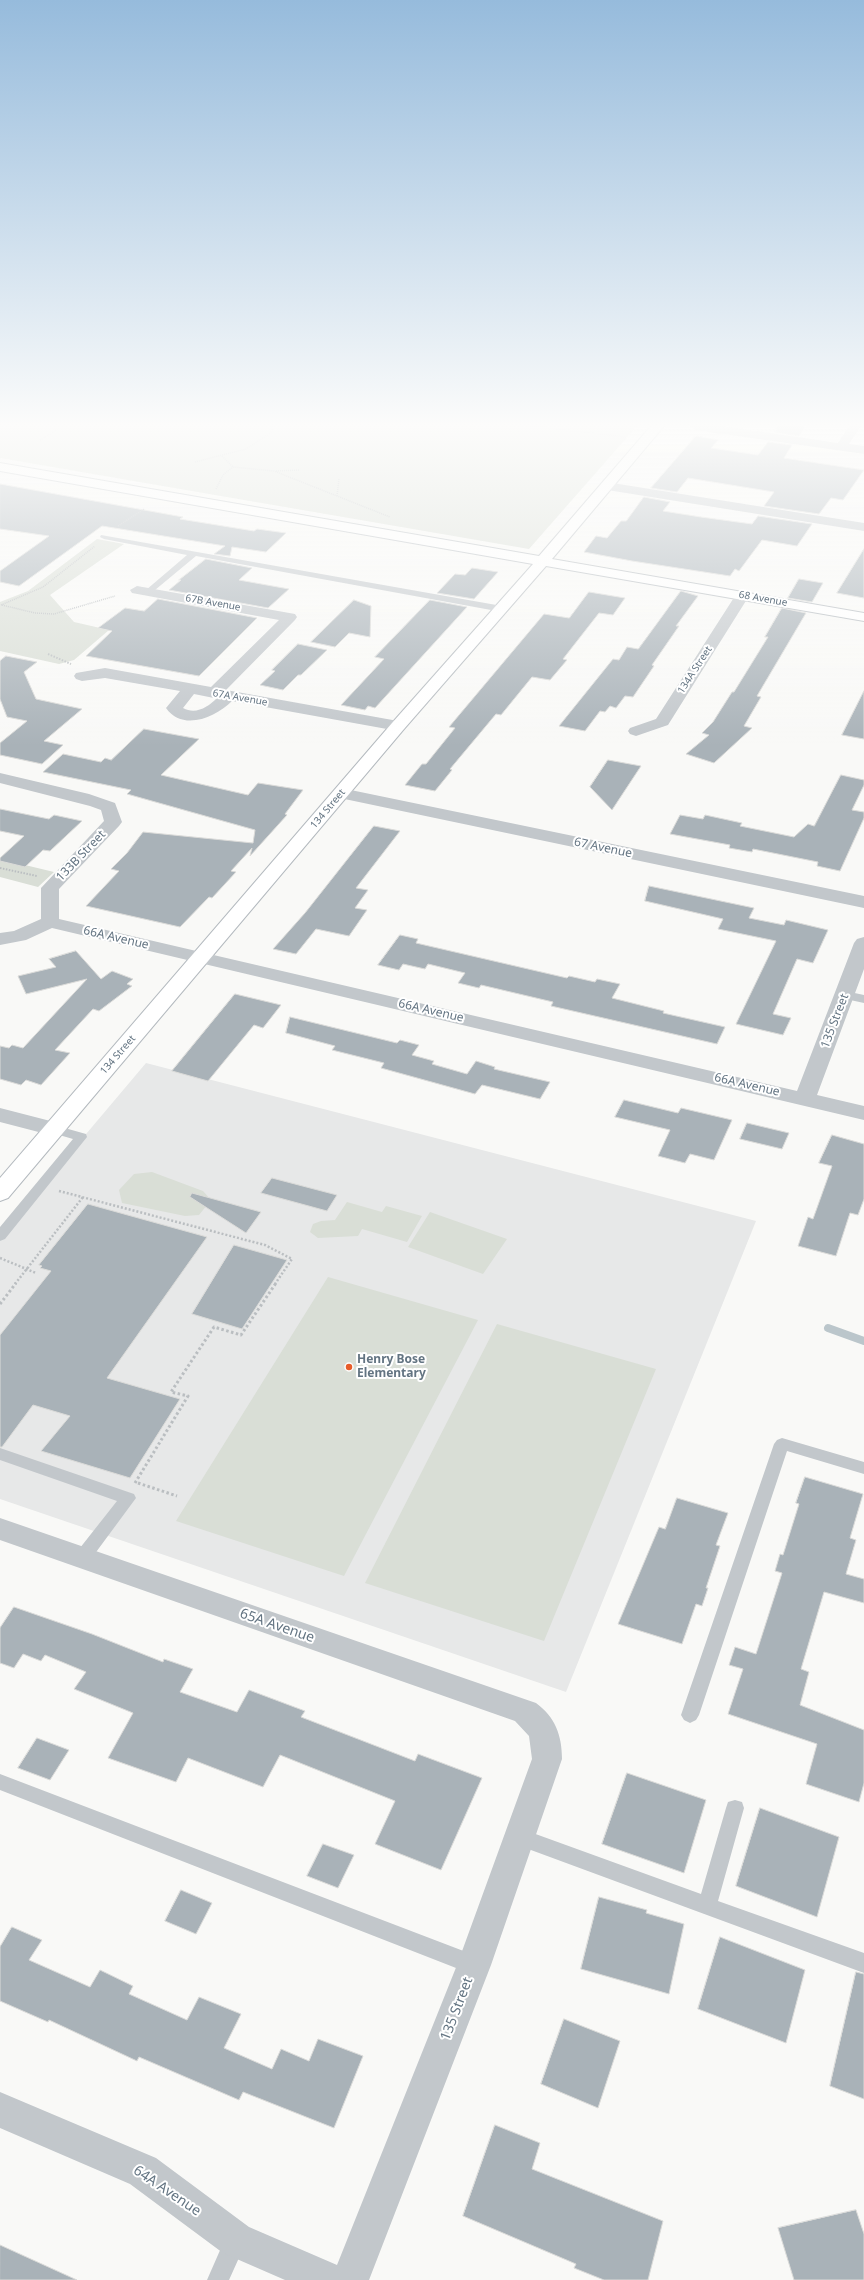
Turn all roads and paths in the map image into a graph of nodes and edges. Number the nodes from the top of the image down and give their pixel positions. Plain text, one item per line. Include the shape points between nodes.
1 (377, 532) edge
2 (566, 532) edge
3 (104, 537) dead end
4 (96, 545) dead end
5 (193, 554) junction
6 (542, 561) junction
7 (143, 591) joint
8 (116, 596) dead end
9 (742, 596) junction
10 (1, 605) edge
11 (502, 609) junction
12 (864, 617) edge
13 (48, 654) dead end
14 (76, 671) joint
15 (190, 689) junction
16 (221, 694) junction
17 (398, 726) junction
18 (636, 731) dead end
19 (0, 778) edge
20 (342, 793) junction
21 (0, 868) edge
22 (41, 877) dead end
23 (864, 902) edge
24 (50, 922) junction
25 (0, 939) edge
26 (864, 943) edge
27 (202, 958) junction
28 (854, 997) edge
29 (805, 1098) junction
30 (864, 1113) edge
31 (0, 1115) edge
32 (54, 1129) junction
33 (52, 1190) dead end
34 (0, 1193) edge
35 (83, 1197) junction
36 (0, 1236) edge
37 (0, 1258) edge
38 (28, 1268) junction
39 (36, 1273) dead end
40 (0, 1304) edge
41 (0, 1454) edge
42 (864, 1468) edge
43 (136, 1482) junction
44 (134, 1486) dead end
45 (177, 1496) dead end
46 (0, 1529) edge
47 (82, 1558) junction
48 (690, 1715) dead end
49 (545, 1734) joint
50 (0, 1782) edge
51 (736, 1808) dead end
52 (519, 1837) junction
53 (707, 1906) junction
54 (864, 1963) edge
55 (474, 1965) junction
56 (0, 2110) edge
57 (236, 2240) junction
58 (218, 2280) edge
59 (328, 2280) edge
60 (350, 2280) edge

1 - 6 street, 68 Avenue
2 - 6 street, 134 Street
3 - 5 lane
4 - 10 path via 43,587
5 - 7 lane
5 - 11 lane
6 - 9 street, 68 Avenue
6 - 11 street, 134 Street
7 - 16 street, 67B Avenue via 290,617
8 - 10 path via 54,614 35,613
9 - 12 street, 68 Avenue
9 - 18 street, 134A Street via 662,722
11 - 17 street, 134 Street
13 - 14 path
14 - 15 street, 67A Avenue via 105,673
15 - 16 street, 67A Avenue
15 - 16 street via 174,708 185,715 208,713
16 - 17 street, 67A Avenue
17 - 20 street, 134 Street
19 - 24 street, 133B Street via 28,787 93,800 109,807 113,822 50,888
20 - 23 street, 67 Avenue
20 - 27 street, 134 Street
21 - 22 path
24 - 25 street via 19,936
24 - 27 street, 66A Avenue
26 - 28 street, 135 Street
27 - 29 street, 66A Avenue
27 - 32 street, 134 Street
28 - 29 street, 135 Street
29 - 30 street, 66A Avenue
31 - 32 street
32 - 34 street, 134 Street
32 - 36 lane via 81,1137
33 - 35 path
35 - 38 path
35 - 43 path via 265,1245 292,1258 241,1335 214,1327 172,1392 188,1396
37 - 38 path
38 - 39 path
38 - 40 path
41 - 47 lane via 128,1498
42 - 48 lane via 782,1444
43 - 44 path
43 - 45 path
46 - 47 street, 65A Avenue
47 - 49 street, 65A Avenue via 525,1712 538,1721
49 - 52 street, 135 Street via 547,1760
50 - 55 lane
51 - 53 lane
52 - 53 lane
52 - 55 street, 135 Street
53 - 54 lane
55 - 60 street, 135 Street
56 - 57 street, 64A Avenue via 143,2171
57 - 58 lane
57 - 59 street, 64A Avenue

